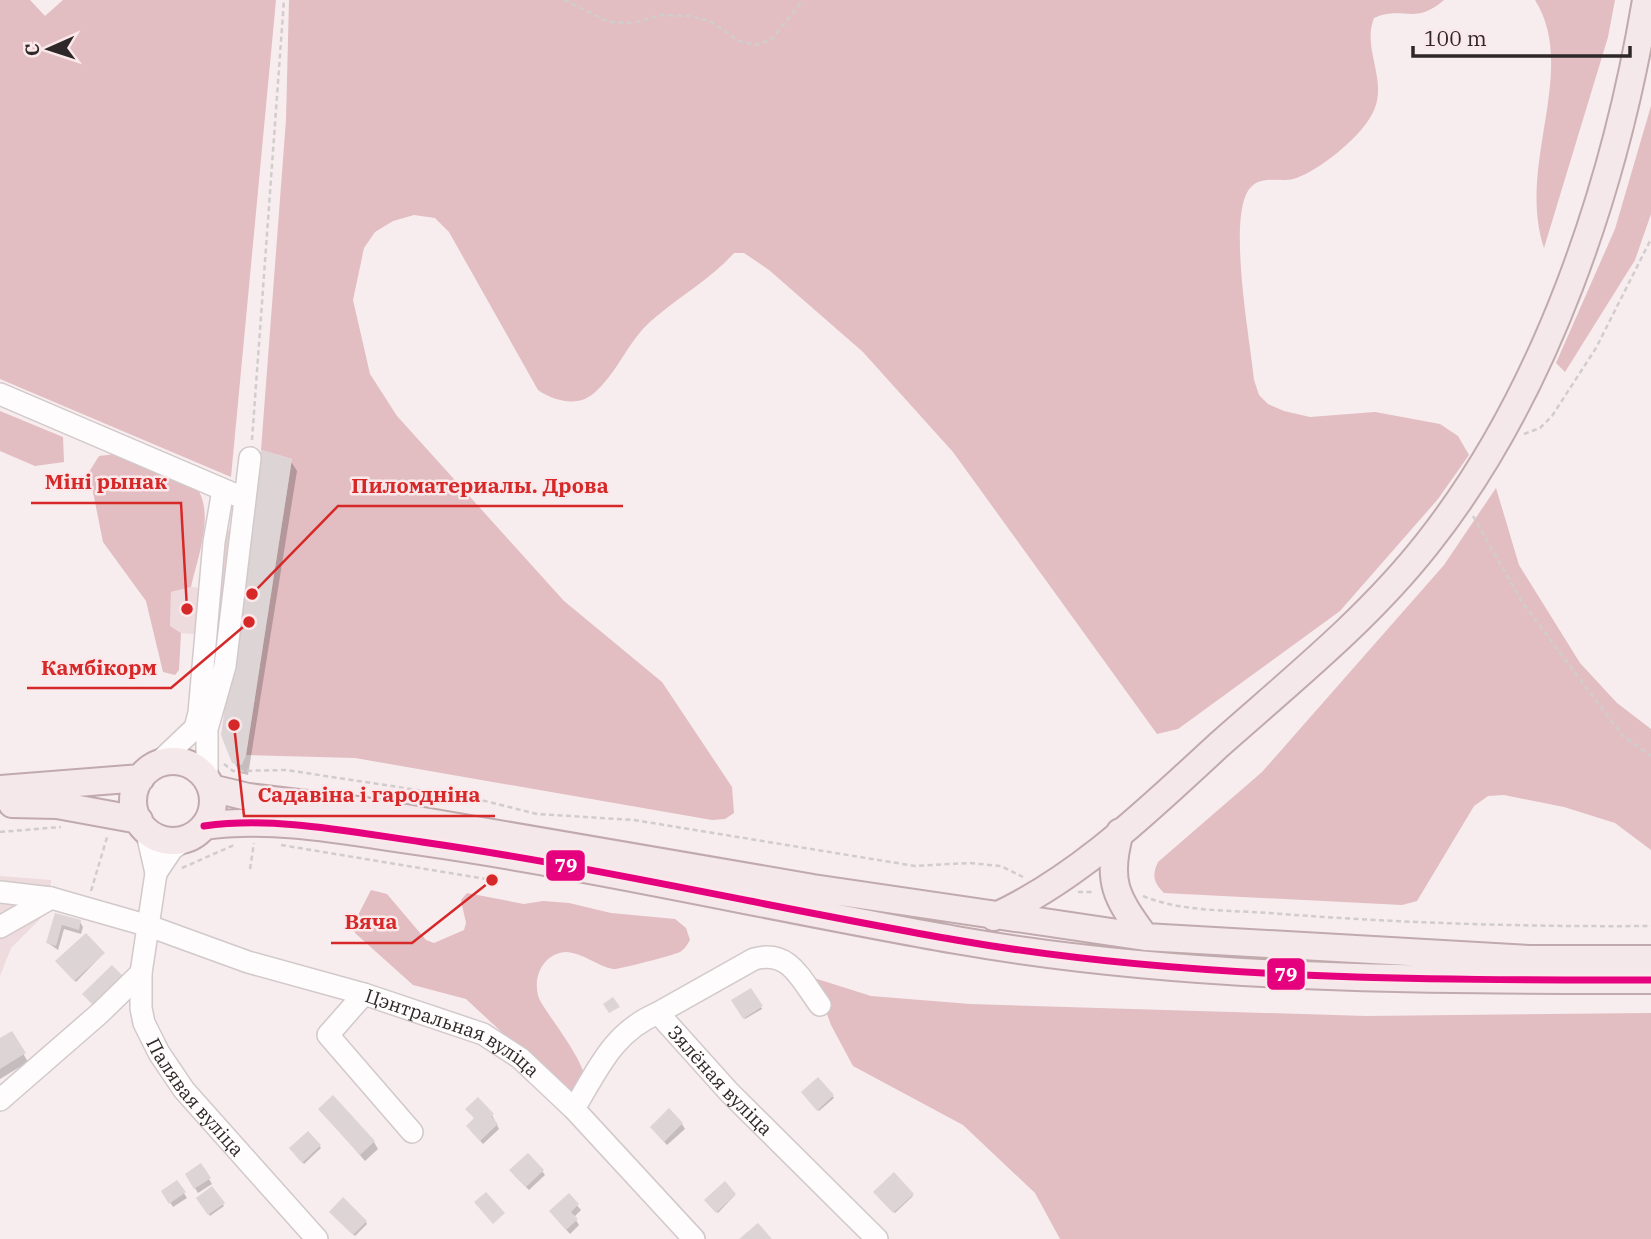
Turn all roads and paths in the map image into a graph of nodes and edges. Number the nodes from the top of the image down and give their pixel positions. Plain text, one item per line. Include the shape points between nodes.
1 (284, 0) edge
2 (564, 0) edge
3 (803, 0) edge
4 (1646, 0) edge
5 (1651, 239) edge
6 (0, 394) edge
7 (1496, 440) junction
8 (250, 458) joint
9 (223, 490) junction
10 (1462, 497) junction
11 (244, 499) junction
12 (221, 754) dead end
13 (1651, 756) edge
14 (149, 771) junction
15 (209, 784) junction
16 (0, 789) edge
17 (0, 804) edge
18 (142, 825) junction
19 (72, 826) dead end
20 (199, 830) junction
21 (109, 831) dead end
22 (0, 832) edge
23 (1120, 832) junction
24 (266, 842) dead end
25 (277, 845) dead end
26 (250, 869) dead end
27 (156, 873) junction
28 (492, 880) dead end
29 (1044, 891) junction
30 (0, 892) edge
31 (1115, 892) junction
32 (51, 898) junction
33 (86, 908) junction
34 (994, 917) junction
35 (149, 926) junction
36 (1651, 926) edge
37 (0, 927) edge
38 (1146, 937) junction
39 (1651, 959) edge
40 (141, 973) junction
41 (1651, 980) edge
42 (364, 994) junction
43 (820, 1005) dead end
44 (658, 1013) junction
45 (0, 1100) edge
46 (574, 1109) junction
47 (412, 1132) dead end
48 (317, 1239) edge
49 (694, 1239) edge
50 (877, 1239) edge

1 - 8 path
2 - 3 path via 609,22 689,16 710,21 739,41 756,45 772,39
4 - 7 main road via 1622,123 1602,193 1558,312
5 - 7 path via 1596,348 1552,416 1540,428
6 - 9 street
7 - 10 main road
8 - 11 street
9 - 11 street
9 - 14 street via 199,713 195,728
10 - 13 path via 1522,602 1622,735
10 - 23 main road via 1426,545 1363,614
11 - 15 street via 225,666 207,730
12 - 29 path via 233,771 286,770 477,799 537,814 646,822 915,866 1000,866
14 - 15 main road via 168,761 190,765
14 - 16 main road
14 - 18 main road via 134,799
15 - 20 main road via 212,808
15 - 34 main road via 248,797 365,811
17 - 18 main road via 57,804
18 - 20 main road via 169,840
18 - 27 street
19 - 22 path
20 - 27 street via 172,849
20 - 41 main road via 257,822 464,848 960,941 1084,957 1269,972
21 - 33 path
23 - 29 main road
23 - 31 main road via 1113,857
24 - 26 path via 254,840
25 - 28 path
27 - 35 street, Палявая вуліца
29 - 31 path
29 - 34 main road
30 - 32 street, Цэнтральная вуліца
31 - 36 path via 1130,892 1169,905 1293,915
31 - 38 main road
32 - 33 street, Цэнтральная вуліца
32 - 37 street
33 - 35 street, Цэнтральная вуліца
34 - 38 main road
35 - 40 street, Палявая вуліца
35 - 42 street, Цэнтральная вуліца via 248,962
38 - 39 main road via 1530,959
40 - 45 street
40 - 48 street, Палявая вуліца via 144,1023 171,1072
42 - 46 street, Цэнтральная вуліца via 483,1034 520,1058
42 - 47 street via 328,1035
43 - 44 street via 791,966 768,955
44 - 46 street, Зялёная вуліца via 635,1022 611,1048
44 - 50 street, Зялёная вуліца via 729,1092
46 - 49 street, Цэнтральная вуліца

